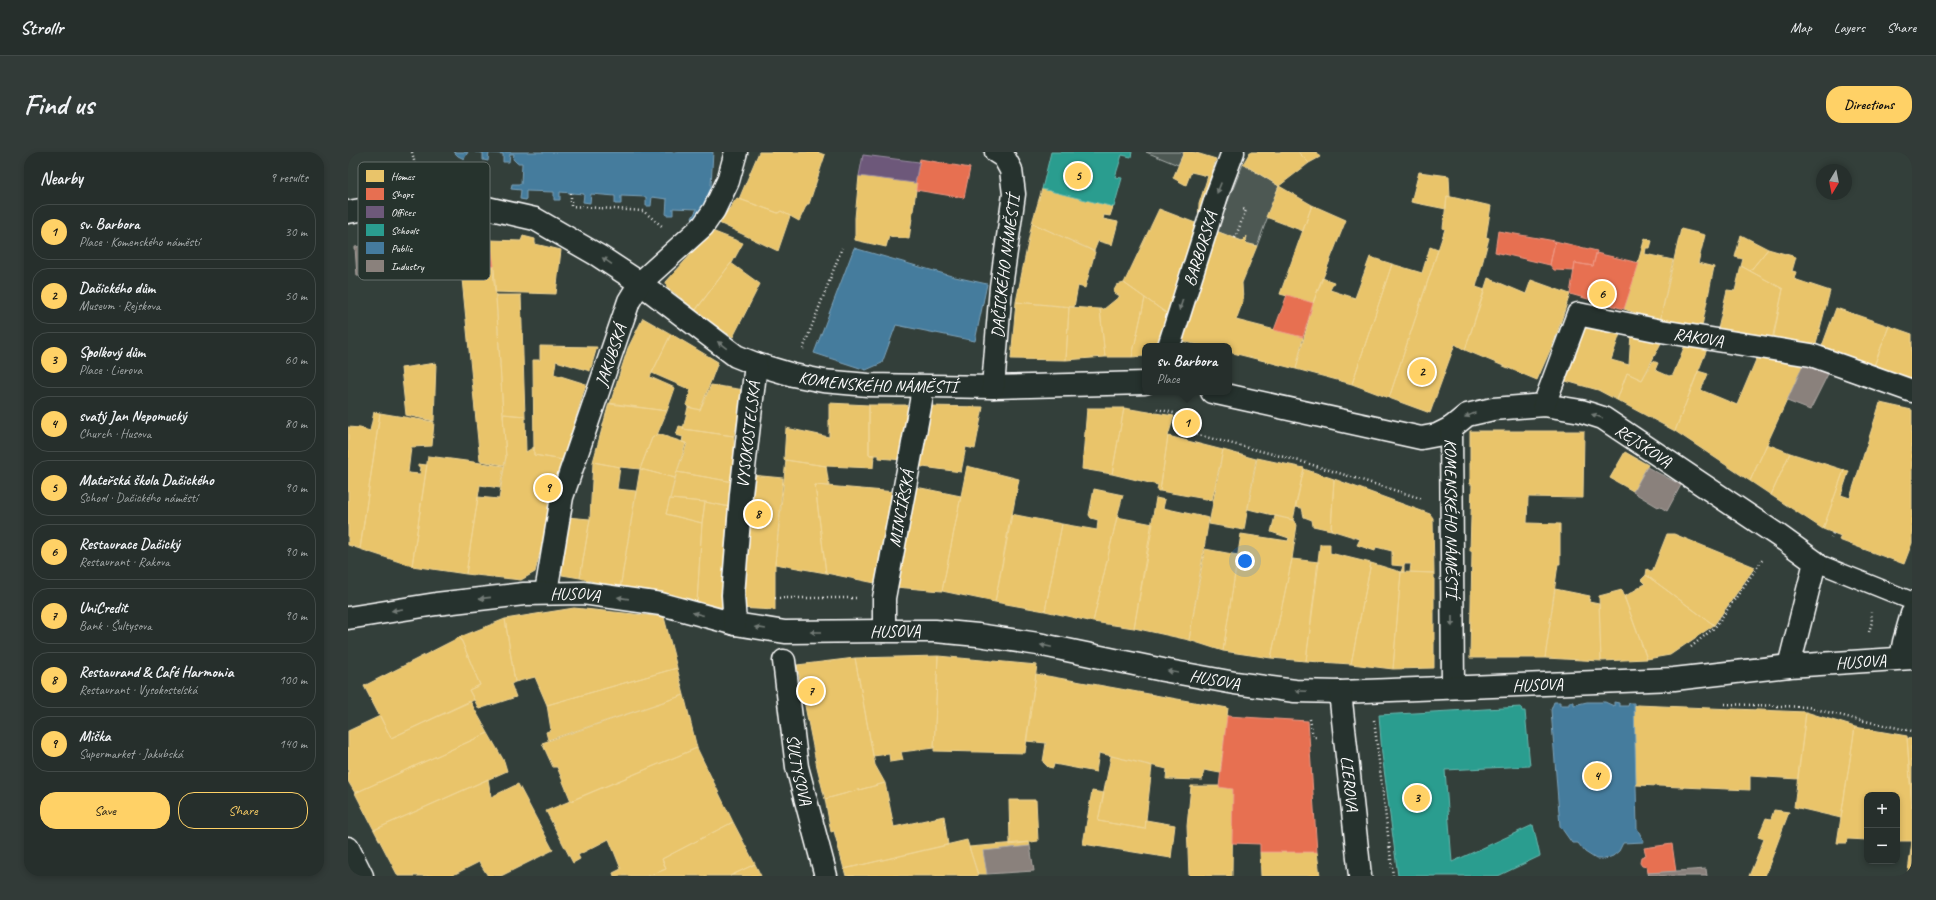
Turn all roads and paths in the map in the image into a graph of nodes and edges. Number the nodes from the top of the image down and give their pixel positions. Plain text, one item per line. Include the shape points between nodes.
1 (412, 152) edge
2 (736, 152) edge
3 (996, 152) edge
4 (1233, 152) edge
5 (414, 162) edge
6 (571, 193) dead end
7 (490, 209) edge
8 (358, 210) edge
9 (348, 212) edge
10 (683, 244) junction
11 (842, 248) dead end
12 (640, 283) junction
13 (1171, 343) edge
14 (756, 364) junction
15 (793, 375) junction
16 (1142, 383) edge
17 (922, 387) junction
18 (993, 387) junction
19 (1912, 391) edge
20 (1226, 395) edge
21 (1544, 405) junction
22 (1451, 428) junction
23 (1833, 533) dead end
24 (1780, 536) junction
25 (1831, 539) dead end
26 (1815, 562) junction
27 (546, 592) junction
28 (1912, 601) edge
29 (1869, 608) dead end
30 (1912, 614) edge
31 (348, 618) edge
32 (735, 624) junction
33 (884, 631) junction
34 (1868, 635) dead end
35 (1689, 649) dead end
36 (1907, 658) edge
37 (784, 661) dead end
38 (1789, 666) junction
39 (1453, 687) junction
40 (1340, 692) junction
41 (1721, 704) dead end
42 (1374, 713) dead end
43 (1912, 731) edge
44 (348, 848) edge
45 (362, 876) edge
46 (826, 876) edge
47 (1360, 876) edge
48 (1393, 876) edge

1 - 5 path
2 - 10 street, JAKUBSKÁ via 728,182 714,210 703,226
3 - 18 street, DAČICKÉHO NÁMĚSTÍ via 1004,157 1011,170 1014,194 1001,286
4 -> 13 street, BARBORSKÁ
6 - 10 path via 571,206 643,211
12 -> 7 street, KOMENSKÉHO NÁMĚSTÍ via 535,219
8 -> 9 street, KOMENSKÉHO NÁMĚSTÍ
10 - 12 street, JAKUBSKÁ
11 - 15 path
14 -> 12 street, KOMENSKÉHO NÁMĚSTÍ via 736,356
12 - 27 street, JAKUBSKÁ via 629,301 562,497
14 - 15 street, KOMENSKÉHO NÁMĚSTÍ
14 - 32 street, VYSOKOSTELSKÁ via 741,494 732,608
15 - 17 street, KOMENSKÉHO NÁMĚSTÍ via 868,386
16 - 18 street, KOMENSKÉHO NÁMĚSTÍ
17 - 18 street, KOMENSKÉHO NÁMĚSTÍ
17 - 33 street, MINCÍŘSKÁ via 884,598
19 - 21 street, RAKOVA via 1811,355 1660,331 1578,314
20 - 22 street, KOMENSKÉHO NÁMĚSTÍ via 1420,438 1437,435
21 -> 22 street, REJSKOVA via 1493,409 1467,415
24 -> 21 street, REJSKOVA via 1603,418 1581,411
22 -> 39 street, KOMENSKÉHO NÁMĚSTÍ
23 - 25 path
24 - 26 street, REJSKOVA
24 - 35 path via 1715,627
26 - 28 lane
26 - 38 street
27 -> 31 street, HUSOVA via 436,604
32 -> 27 street, HUSOVA via 661,604 583,593
29 - 34 path via 1872,622
30 - 36 street via 1904,642
33 -> 32 street, HUSOVA via 785,632
40 -> 33 street, HUSOVA via 1235,683 1038,644 978,635 934,631
36 - 38 street, HUSOVA
37 - 46 street, ŠULTYSOVA via 797,767
38 - 39 street, HUSOVA via 1674,679
39 - 40 street, HUSOVA
40 - 47 street, LIEROVA
41 - 43 path via 1808,707
42 - 48 path
44 - 45 street

